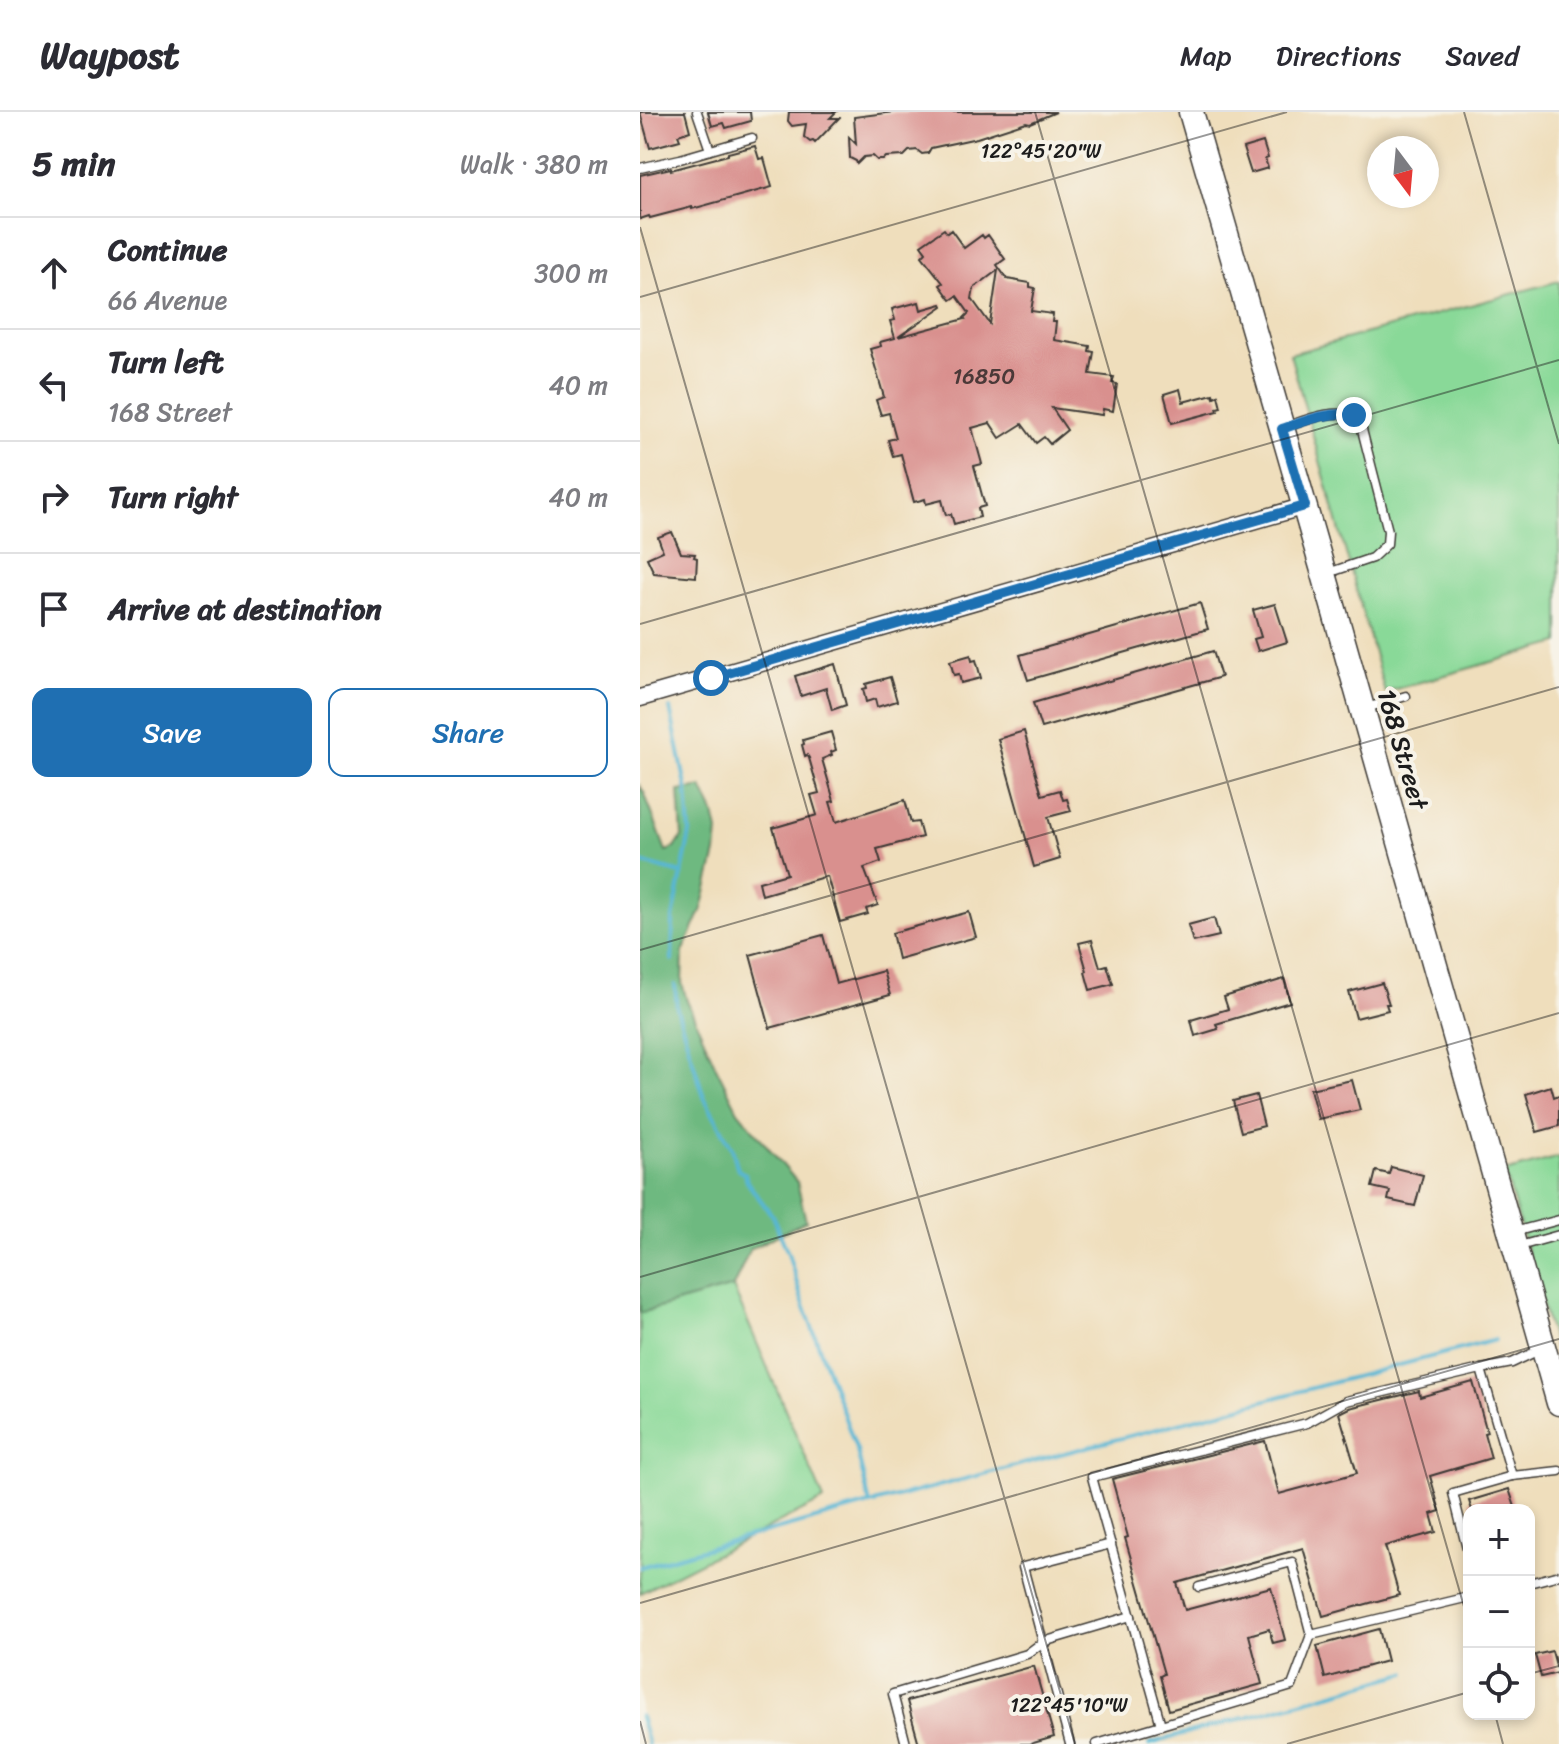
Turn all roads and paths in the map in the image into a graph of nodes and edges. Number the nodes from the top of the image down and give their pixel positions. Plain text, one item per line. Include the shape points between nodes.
1 (697, 112) edge
2 (1191, 112) edge
3 (752, 138) dead end
4 (710, 150) junction
5 (640, 168) edge
6 (1282, 429) junction
7 (1305, 506) junction
8 (1324, 574) junction
9 (1406, 696) dead end
10 (640, 698) edge
11 (1363, 710) junction
12 (1559, 1220) edge
13 (1559, 1235) edge
14 (1513, 1240) junction
15 (1544, 1348) junction
16 (1481, 1369) junction
17 (1559, 1403) edge
18 (1559, 1471) edge
19 (1512, 1476) junction
20 (1463, 1533) edge
21 (1111, 1544) junction
22 (1559, 1575) edge
23 (1535, 1581) edge
24 (1199, 1587) dead end
25 (1463, 1598) edge
26 (1131, 1616) junction
27 (1311, 1635) junction
28 (1043, 1642) junction
29 (1161, 1725) junction
30 (906, 1744) edge
31 (1070, 1744) edge
32 (1097, 1744) edge

1 - 4 lane
2 - 6 main road, 168 Street
3 - 4 lane
4 - 5 lane
6 - 7 main road, 168 Street
6 - 8 lane via 1340,413 1359,418 1386,518 1387,544 1372,558
7 - 8 main road, 168 Street
7 - 10 street
8 - 11 main road, 168 Street
9 - 11 lane
11 - 14 main road, 168 Street
12 - 14 lane
13 - 14 lane
14 - 15 main road, 168 Street
15 - 16 lane via 1512,1363
15 - 17 main road, 168 Street
16 - 19 lane
16 - 21 lane via 1346,1401 1307,1423 1092,1477
18 - 19 lane
19 - 20 lane via 1453,1493
21 - 26 lane
21 - 28 lane via 1023,1567
22 - 23 lane
24 - 27 lane via 1292,1562
25 - 27 lane
26 - 28 lane
26 - 29 lane
27 - 29 lane via 1292,1686
28 - 30 lane via 1027,1654 893,1694
28 - 31 lane
29 - 32 lane

